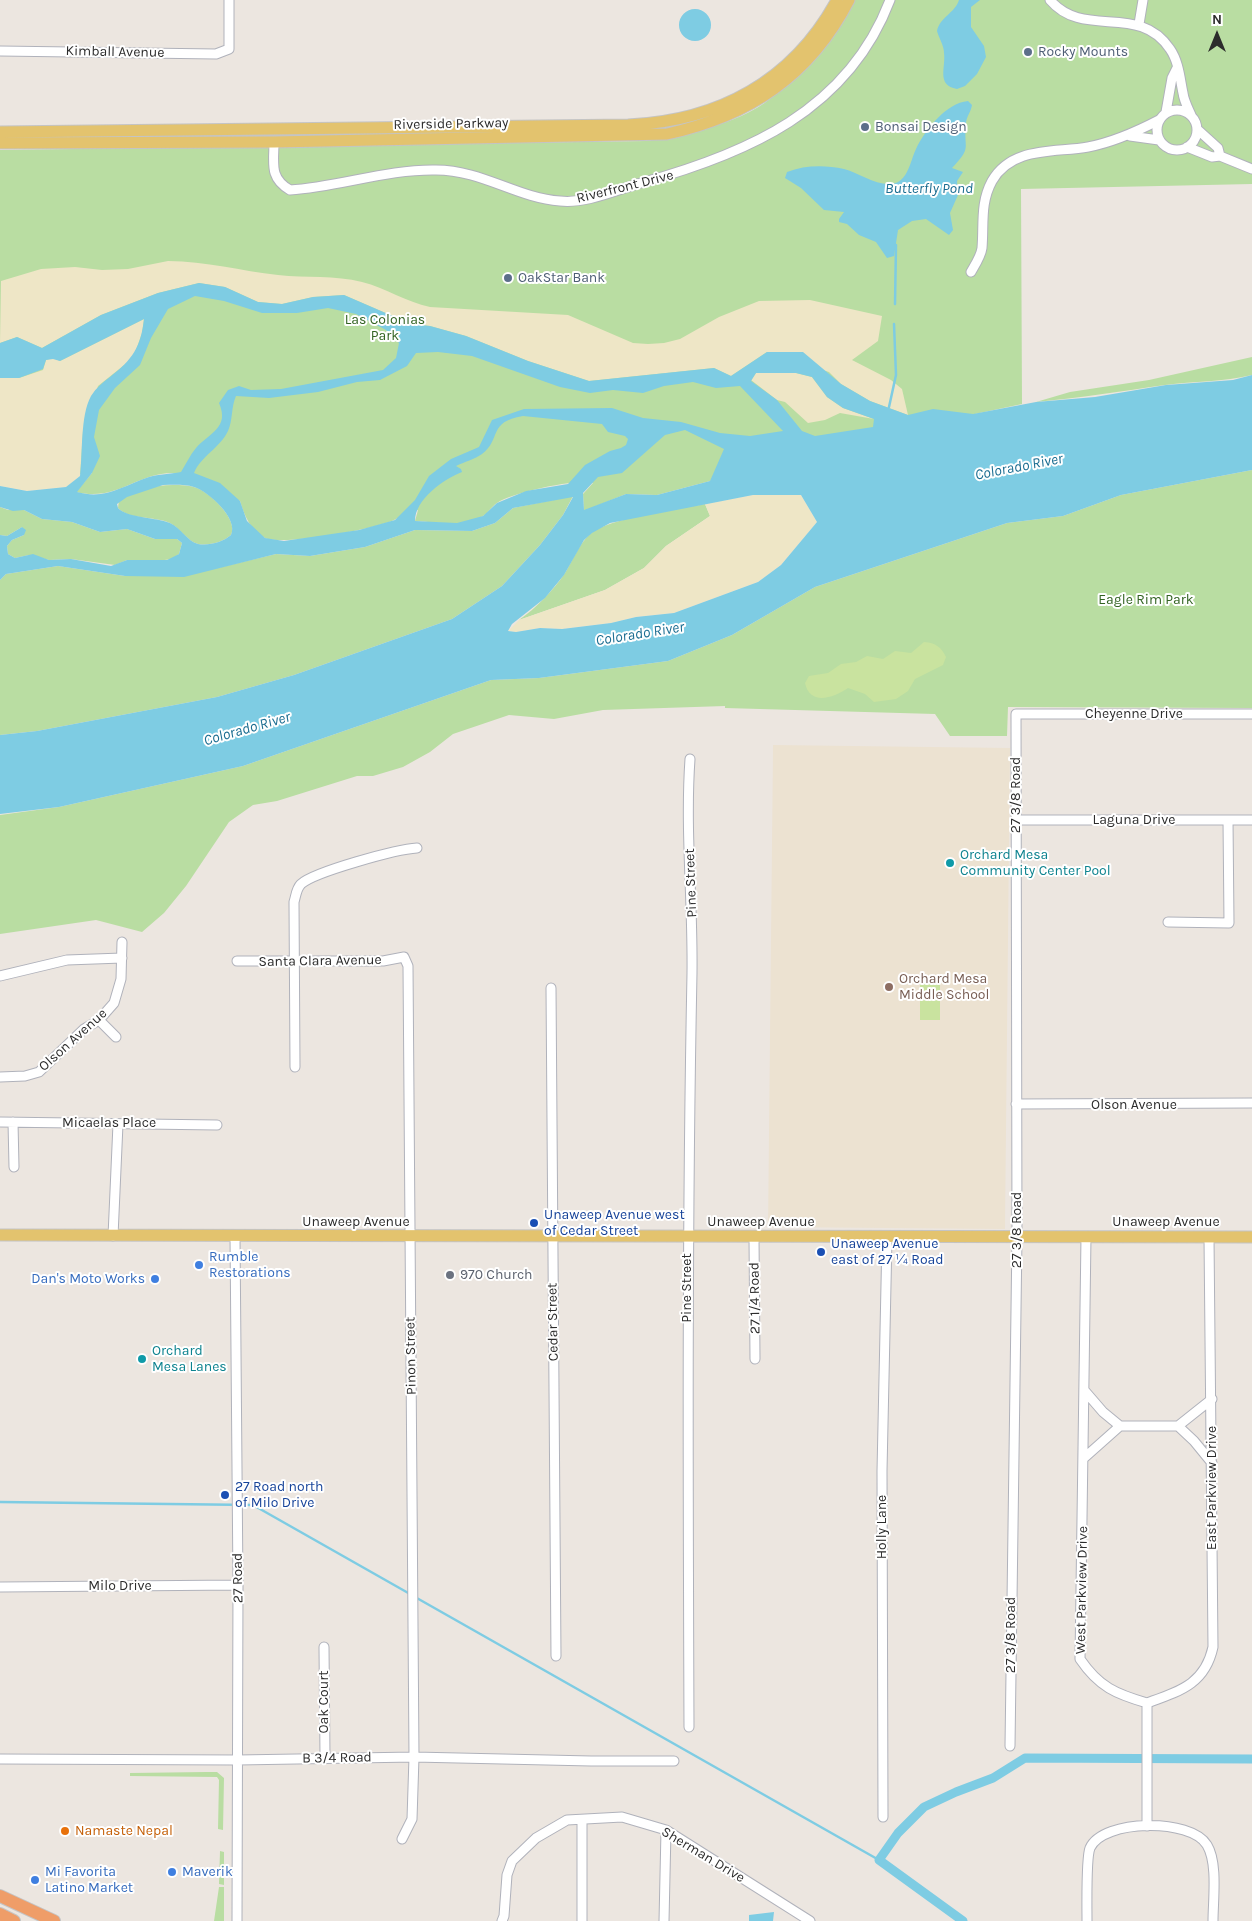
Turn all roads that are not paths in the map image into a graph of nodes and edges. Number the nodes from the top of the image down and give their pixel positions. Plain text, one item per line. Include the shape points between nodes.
1 (229, 0) edge
2 (837, 0) edge
3 (849, 0) edge
4 (890, 0) edge
5 (1050, 0) edge
6 (1143, 0) edge
7 (1138, 24) junction
8 (0, 51) edge
9 (1177, 68) junction
10 (1166, 112) junction
11 (1191, 115) junction
12 (1159, 120) junction
13 (1197, 130) junction
14 (0, 132) edge
15 (1129, 136) junction
16 (1159, 140) junction
17 (274, 142) junction
18 (0, 143) edge
19 (1187, 147) junction
20 (1220, 156) junction
21 (1252, 169) edge
22 (971, 272) dead end
23 (1016, 714) joint
24 (1252, 714) edge
25 (690, 759) dead end
26 (1016, 820) junction
27 (1228, 820) junction
28 (1252, 820) edge
29 (417, 848) dead end
30 (1168, 922) dead end
31 (122, 942) dead end
32 (404, 957) joint
33 (122, 958) junction
34 (236, 961) dead end
35 (295, 962) junction
36 (0, 976) edge
37 (551, 988) dead end
38 (99, 1020) junction
39 (116, 1037) dead end
40 (295, 1066) dead end
41 (0, 1076) edge
42 (1252, 1103) edge
43 (1016, 1104) junction
44 (0, 1122) edge
45 (13, 1122) junction
46 (118, 1124) junction
47 (218, 1125) dead end
48 (14, 1168) dead end
49 (0, 1235) edge
50 (113, 1236) junction
51 (235, 1236) junction
52 (408, 1237) junction
53 (552, 1237) junction
54 (687, 1237) junction
55 (754, 1237) junction
56 (1017, 1237) junction
57 (1086, 1237) junction
58 (1209, 1237) junction
59 (887, 1238) junction
60 (1252, 1238) edge
61 (755, 1359) dead end
62 (1084, 1390) junction
63 (1212, 1399) junction
64 (1120, 1426) junction
65 (1178, 1426) junction
66 (1084, 1458) junction
67 (1212, 1463) junction
68 (238, 1585) junction
69 (1, 1587) edge
70 (324, 1647) dead end
71 (556, 1656) dead end
72 (1147, 1703) junction
73 (689, 1727) dead end
74 (1010, 1746) dead end
75 (325, 1757) junction
76 (414, 1757) junction
77 (0, 1759) edge
78 (238, 1760) junction
79 (674, 1760) dead end
80 (883, 1817) dead end
81 (582, 1820) junction
82 (1147, 1826) junction
83 (666, 1830) junction
84 (402, 1839) dead end
85 (0, 1896) edge
86 (0, 1914) edge
87 (504, 1919) edge
88 (14, 1921) edge
89 (54, 1921) edge
90 (237, 1921) edge
91 (582, 1921) edge
92 (664, 1921) edge
93 (810, 1921) edge
94 (1087, 1921) edge
95 (1213, 1921) edge

1 - 8 street, Kimball Avenue via 229,50 216,54
2 - 14 main road, Riverside Parkway via 811,40 772,77 741,97 712,110 666,122
3 - 17 main road, Riverside Parkway via 820,47 794,74 747,107 699,127 649,136
4 - 17 street, Riverfront Drive via 849,68 832,88 794,120 759,142 715,161 594,197 561,202 532,196 466,173 436,170 290,190 274,175
5 - 7 street via 1074,17 1090,22
6 - 7 street
7 - 9 street via 1172,51
9 - 10 street
9 - 11 street
10 - 11 street via 1177,109
10 - 12 street
11 - 13 street
12 - 15 street
12 - 16 street via 1156,130
13 - 19 street
13 - 20 street via 1218,148
15 - 16 street
15 - 22 street via 1088,147 1028,154 1012,160 1001,169 986,196 982,210 982,250
16 - 19 street via 1172,149
17 - 18 main road, Riverside Parkway
19 - 20 street via 1212,157
20 - 21 street
23 - 24 street, Cheyenne Drive
23 - 26 street, 27 3/8 Road
25 - 54 street, Pine Street via 688,794 693,929
26 - 27 street, Laguna Drive
26 - 43 street, 27 3/8 Road
27 - 28 street, Laguna Drive
27 - 30 street via 1229,923
29 - 35 street via 390,852 308,879 300,885 294,902
31 - 33 street, Olson Avenue
32 - 35 street, Santa Clara Avenue via 383,961
32 - 52 street, Pinon Street via 408,966
33 - 36 street via 67,960
33 - 38 street, Olson Avenue via 121,979 114,1003
34 - 35 street, Santa Clara Avenue
35 - 40 street
37 - 53 street, Cedar Street
38 - 39 street
38 - 41 street, Olson Avenue via 84,1029 39,1072 25,1076
42 - 43 street, Olson Avenue
43 - 56 street, 27 3/8 Road
44 - 45 street, Micaelas Place
45 - 46 street, Micaelas Place
45 - 48 street
46 - 47 street, Micaelas Place
46 - 50 street
49 - 50 main road, Unaweep Avenue
50 - 51 main road, Unaweep Avenue
51 - 52 main road, Unaweep Avenue
51 - 68 street, 27 Road
52 - 53 main road, Unaweep Avenue
52 - 76 street, Pinon Street via 413,1442
53 - 54 main road, Unaweep Avenue
53 - 71 street, Cedar Street
54 - 55 main road, Unaweep Avenue
54 - 73 street, Pine Street
55 - 59 main road, Unaweep Avenue
55 - 61 street, 27 1/4 Road
56 - 57 main road, Unaweep Avenue
56 - 59 main road, Unaweep Avenue
56 - 74 street, 27 3/8 Road
57 - 58 main road, Unaweep Avenue
57 - 62 street, West Parkview Drive
58 - 60 main road, Unaweep Avenue
58 - 63 street, East Parkview Drive
59 - 80 street, Holly Lane via 882,1471
62 - 64 street
62 - 66 street, West Parkview Drive
63 - 65 street
63 - 67 street, East Parkview Drive
64 - 65 street
64 - 66 street
65 - 67 street
66 - 72 street, West Parkview Drive via 1080,1659 1103,1686
67 - 72 street, East Parkview Drive via 1213,1648 1209,1665 1191,1684
68 - 69 street, Milo Drive
68 - 78 street, 27 Road
70 - 75 street, Oak Court
72 - 82 street
75 - 76 street, B 3/4 Road
75 - 78 street, B 3/4 Road
76 - 79 street, B 3/4 Road
76 - 84 street, Pinon Street via 412,1819
77 - 78 street, B 3/4 Road
78 - 90 street, 27 Road
81 - 83 street, Sherman Drive via 622,1817
81 - 87 street, Sherman Drive via 567,1820 536,1838 512,1862 507,1875
81 - 91 street
82 - 94 street via 1109,1832 1096,1838 1090,1849
82 - 95 street via 1185,1828 1206,1843 1213,1863
83 - 92 street
83 - 93 street, Sherman Drive
85 - 89 highway
86 - 88 highway

